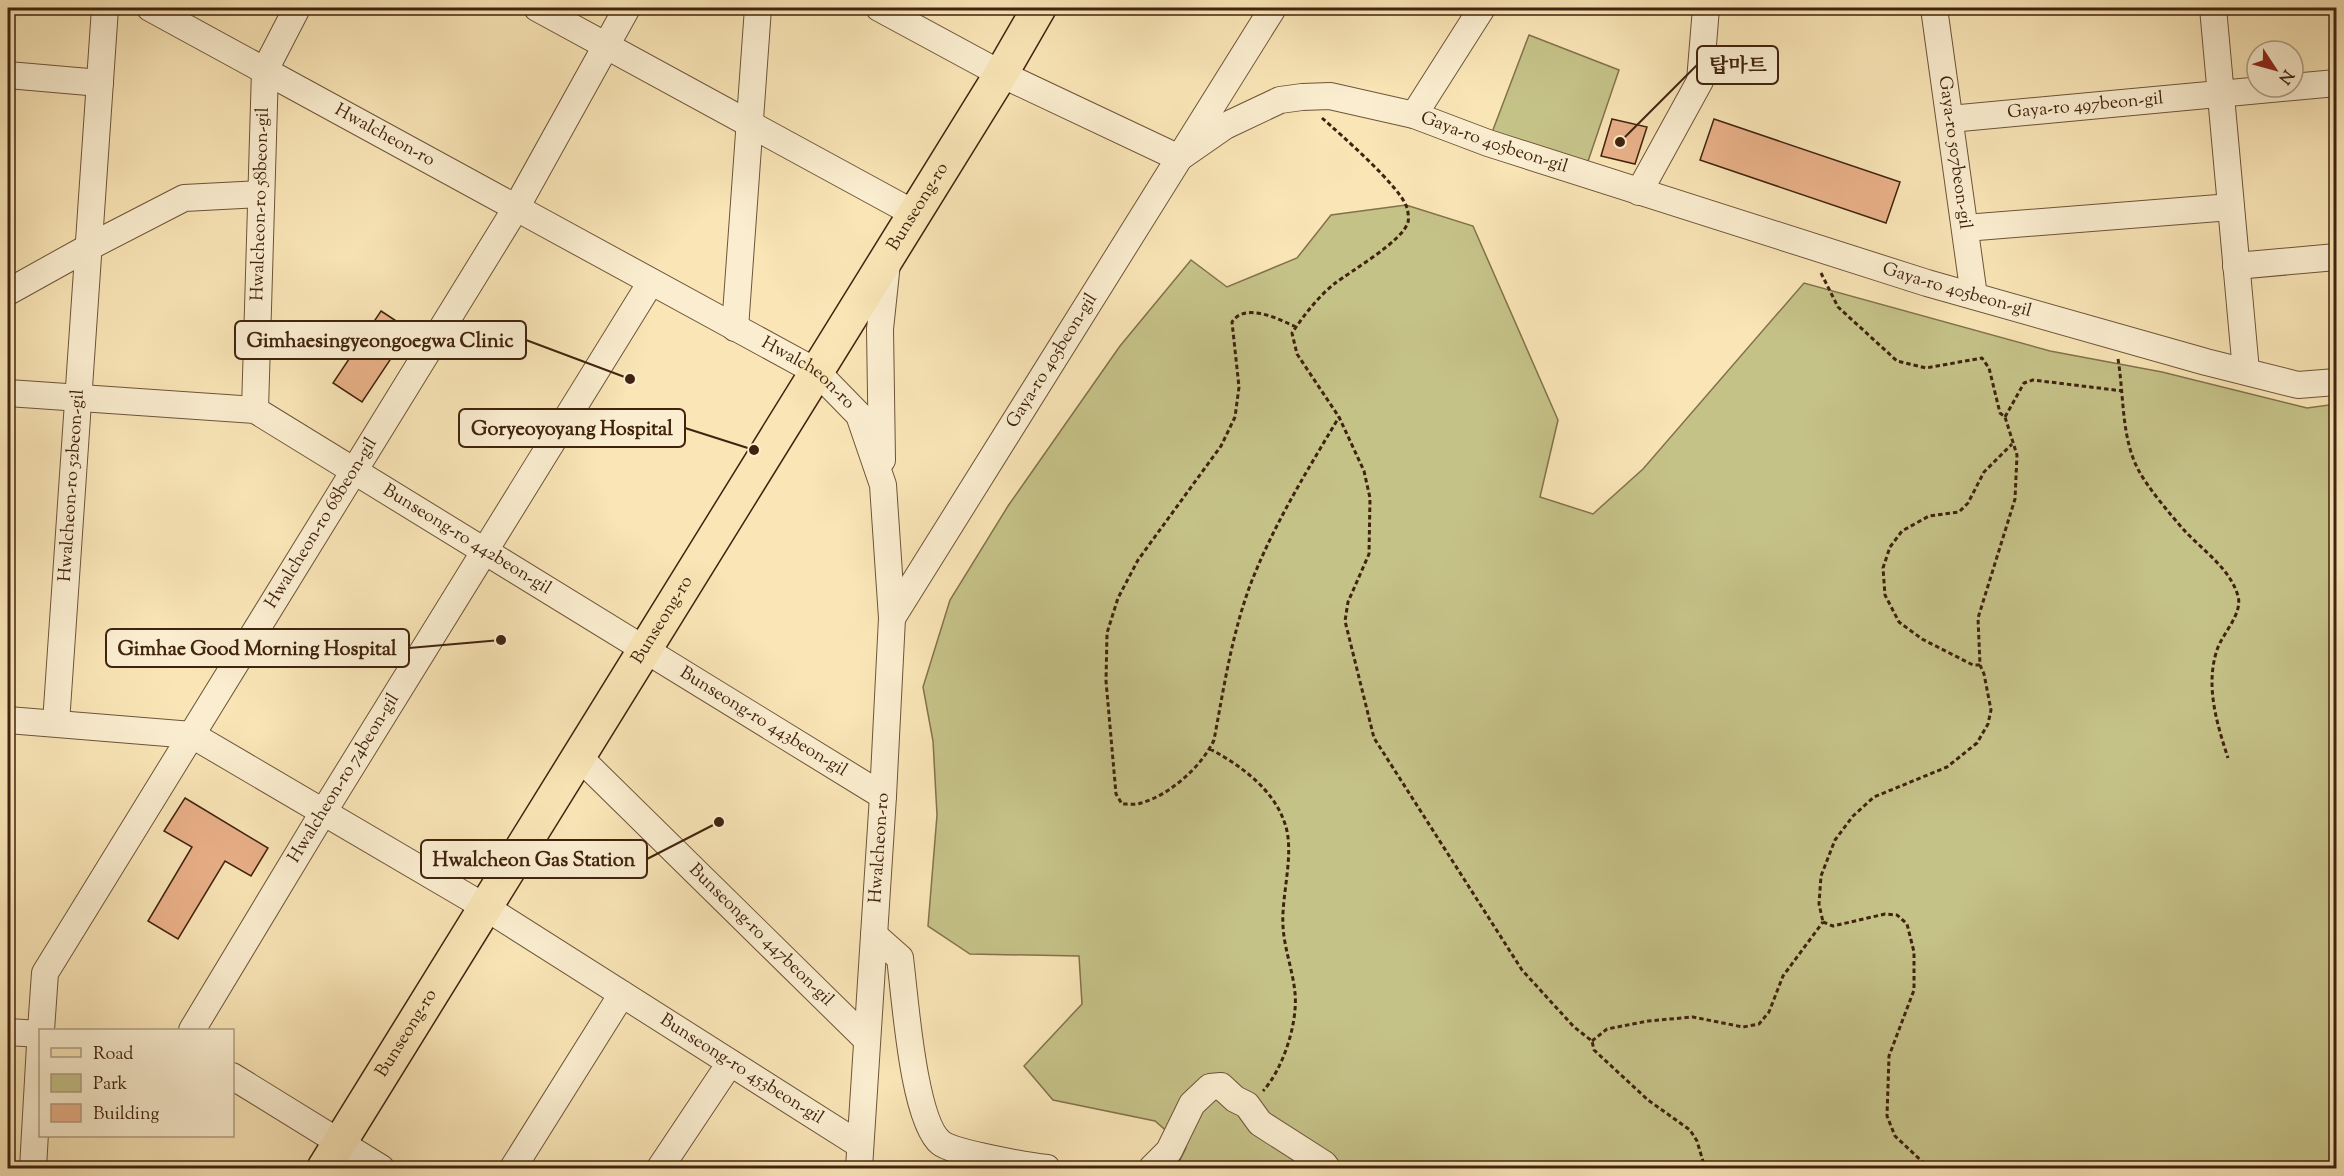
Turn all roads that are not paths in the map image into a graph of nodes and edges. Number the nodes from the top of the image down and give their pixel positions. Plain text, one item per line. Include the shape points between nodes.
1 (105, 8) edge
2 (150, 8) edge
3 (297, 8) edge
4 (537, 8) edge
5 (627, 8) edge
6 (758, 8) edge
7 (879, 8) edge
8 (1039, 8) edge
9 (1273, 8) edge
10 (1482, 8) edge
11 (1706, 8) edge
12 (1934, 8) edge
13 (2213, 8) edge
14 (607, 46) junction
15 (265, 70) junction
16 (1001, 74) junction
17 (8, 75) edge
18 (100, 83) junction
19 (2337, 83) edge
20 (2221, 94) junction
21 (1414, 115) junction
22 (1950, 119) junction
23 (749, 124) junction
24 (1179, 158) junction
25 (1640, 192) junction
26 (261, 194) junction
27 (2231, 207) junction
28 (516, 208) junction
29 (915, 214) junction
30 (1965, 228) junction
31 (89, 247) junction
32 (888, 256) junction
33 (2337, 257) edge
34 (2236, 266) junction
35 (651, 282) junction
36 (8, 292) edge
37 (1974, 296) junction
38 (735, 328) junction
39 (2246, 371) junction
40 (816, 372) junction
41 (2337, 382) edge
42 (8, 393) edge
43 (78, 398) junction
44 (255, 410) junction
45 (354, 470) junction
46 (883, 485) junction
47 (486, 551) junction
48 (892, 618) junction
49 (645, 648) junction
50 (8, 720) edge
51 (56, 723) junction
52 (192, 735) junction
53 (578, 756) junction
54 (884, 796) junction
55 (324, 811) junction
56 (485, 908) junction
57 (874, 935) junction
58 (622, 994) junction
59 (41, 1029) edge
60 (193, 1029) edge
61 (8, 1032) edge
62 (39, 1032) edge
63 (866, 1039) junction
64 (39, 1063) edge
65 (730, 1063) junction
66 (234, 1078) edge
67 (331, 1156) edge
68 (860, 1157) edge
69 (33, 1168) edge
70 (381, 1168) edge
71 (513, 1168) edge
72 (660, 1168) edge
73 (1047, 1168) edge
74 (1152, 1168) edge
75 (1327, 1168) edge

1 - 18 street, Hwalcheon-ro 52beon-gil
2 - 15 street, Hwalcheon-ro
3 - 15 street
4 - 14 street
5 - 14 street, Hwalcheon-ro 68beon-gil
6 - 23 street
7 - 16 street
8 - 16 main road, Bunseong-ro
9 - 24 street
10 - 21 street
11 - 25 street via 1700,81
12 - 22 street, Gaya-ro 507beon-gil
13 - 20 street
14 - 23 street
14 - 28 street, Hwalcheon-ro 68beon-gil
15 - 26 street, Hwalcheon-ro 58beon-gil
15 - 28 street, Hwalcheon-ro
16 - 24 street
16 - 29 main road, Bunseong-ro
17 - 18 street
18 - 31 street, Hwalcheon-ro 52beon-gil
19 - 20 street, Gaya-ro 497beon-gil
20 - 22 street, Gaya-ro 497beon-gil
20 - 27 street
21 - 24 street, Gaya-ro 405beon-gil via 1330,96 1280,100 1225,126
21 - 25 street, Gaya-ro 405beon-gil
22 - 30 street, Gaya-ro 507beon-gil
23 - 29 street
23 - 38 street
24 - 48 street, Gaya-ro 405beon-gil
25 - 37 street, Gaya-ro 405beon-gil
26 - 31 street via 184,198
26 - 44 street, Hwalcheon-ro 58beon-gil
27 - 30 street
27 - 34 street
28 - 35 street, Hwalcheon-ro
28 - 45 street, Hwalcheon-ro 68beon-gil
29 - 32 main road, Bunseong-ro
30 - 37 street, Gaya-ro 507beon-gil
31 - 36 street
31 - 43 street, Hwalcheon-ro 52beon-gil
32 - 40 main road, Bunseong-ro
32 - 46 street via 880,329
33 - 34 street
34 - 39 street
35 - 38 street, Hwalcheon-ro
35 - 47 street, Hwalcheon-ro 74beon-gil
37 - 39 street, Gaya-ro 405beon-gil
38 - 40 street, Hwalcheon-ro
39 - 41 street, Gaya-ro 405beon-gil via 2298,385
40 - 46 street, Hwalcheon-ro via 859,415
40 - 49 main road, Bunseong-ro
42 - 43 street, Bunseong-ro 442beon-gil
43 - 44 street, Bunseong-ro 442beon-gil
43 - 51 street, Hwalcheon-ro 52beon-gil
44 - 45 street, Bunseong-ro 442beon-gil
45 - 47 street, Bunseong-ro 442beon-gil
45 - 52 street, Hwalcheon-ro 68beon-gil
46 - 48 street, Hwalcheon-ro
47 - 49 street, Bunseong-ro 442beon-gil
47 - 55 street, Hwalcheon-ro 74beon-gil
48 - 54 street, Hwalcheon-ro
49 - 53 main road, Bunseong-ro
49 - 54 street, Bunseong-ro 443beon-gil
50 - 51 street
51 - 52 street
52 - 55 street, Bunseong-ro 453beon-gil
52 - 59 street, Hwalcheon-ro 68beon-gil via 45,973
53 - 56 main road, Bunseong-ro
53 - 63 street, Bunseong-ro 447beon-gil
54 - 57 street, Hwalcheon-ro
55 - 56 street, Bunseong-ro 453beon-gil
55 - 60 street, Hwalcheon-ro 74beon-gil
56 - 58 street, Bunseong-ro 453beon-gil
56 - 67 main road, Bunseong-ro
57 - 63 street, Hwalcheon-ro
57 - 73 street via 900,958 915,1082 930,1130 942,1144
58 - 65 street, Bunseong-ro 453beon-gil
58 - 71 street
61 - 62 street
63 - 68 street, Hwalcheon-ro
64 - 69 street
65 - 68 street, Bunseong-ro 453beon-gil
65 - 72 street
66 - 67 street
67 - 70 street
74 - 75 street via 1169,1151 1192,1104 1210,1087 1221,1086 1246,1105 1260,1123

